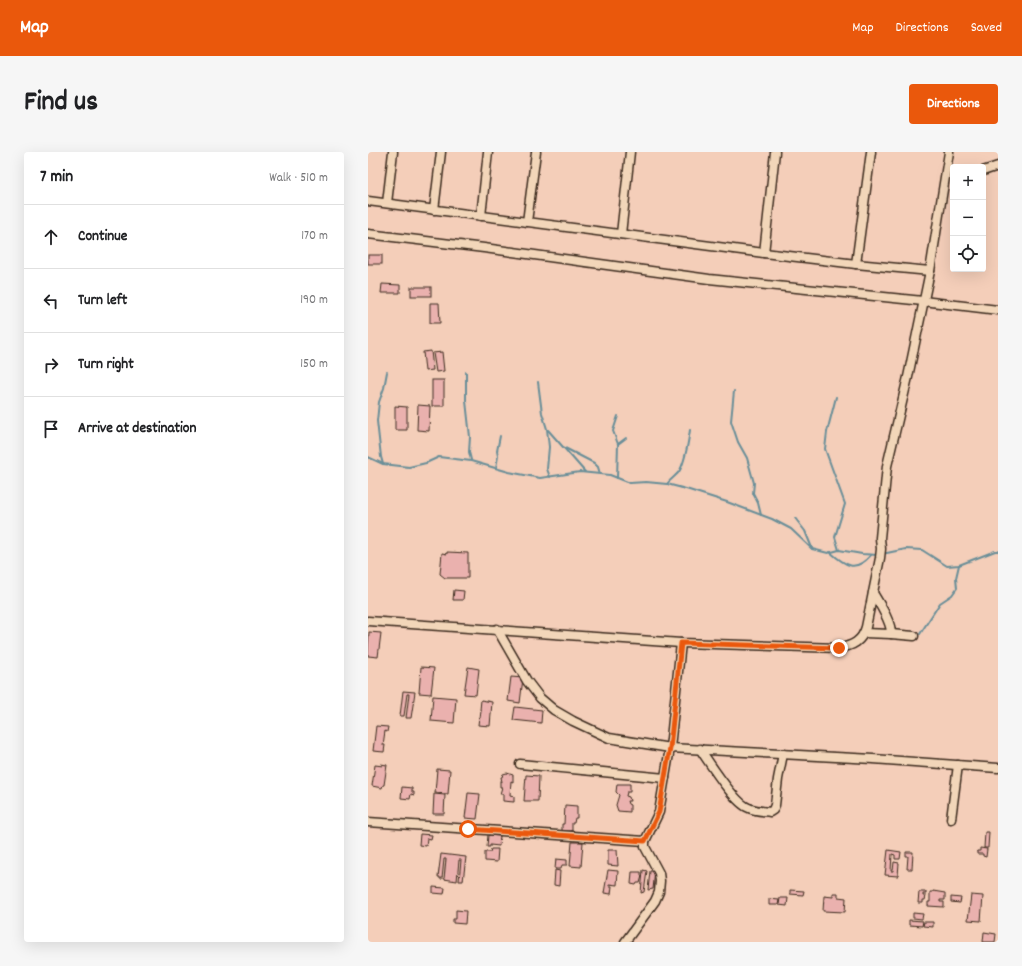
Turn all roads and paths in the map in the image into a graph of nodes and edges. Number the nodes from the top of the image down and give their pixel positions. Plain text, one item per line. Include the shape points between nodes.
1 (393, 152) edge
2 (441, 152) edge
3 (488, 152) edge
4 (536, 152) edge
5 (630, 152) edge
6 (775, 152) edge
7 (870, 152) edge
8 (947, 152) edge
9 (998, 166) edge
10 (986, 170) edge
11 (949, 175) edge
12 (368, 201) edge
13 (387, 203) junction
14 (434, 210) junction
15 (481, 216) junction
16 (526, 222) junction
17 (368, 234) edge
18 (620, 234) junction
19 (764, 252) junction
20 (856, 264) junction
21 (930, 271) junction
22 (923, 301) junction
23 (998, 310) edge
24 (873, 593) junction
25 (368, 621) edge
26 (497, 629) junction
27 (864, 633) junction
28 (891, 634) junction
29 (914, 636) dead end
30 (681, 643) junction
31 (670, 748) junction
32 (700, 749) junction
33 (783, 754) junction
34 (520, 764) dead end
35 (958, 765) junction
36 (998, 768) edge
37 (664, 778) junction
38 (952, 819) dead end
39 (368, 822) edge
40 (645, 841) junction
41 (625, 942) edge

1 - 13 street
2 - 14 street
3 - 15 street
4 - 16 street
5 - 18 street
6 - 19 street
7 - 20 street
8 - 11 street
9 - 10 street
11 - 21 street
12 - 13 street
13 - 14 street
14 - 15 street
15 - 16 street
16 - 18 street
17 - 22 street via 709,280
18 - 19 street
19 - 20 street
20 - 21 street
21 - 22 street
22 - 23 street
22 - 24 street via 887,466 881,549
24 - 27 street
24 - 28 street via 892,630
25 - 26 street
26 - 30 street
26 - 31 street via 527,681 540,698 554,710 609,738
27 - 28 street
27 - 30 street via 856,643 839,648
28 - 29 street
30 - 31 street
31 - 32 street
31 - 37 street
32 - 33 street
32 - 33 street via 743,805 770,812 775,805
33 - 35 street
34 - 37 street
35 - 36 street
35 - 38 street
37 - 40 street via 659,812
39 - 40 street
40 - 41 street via 645,847 659,873 659,892

